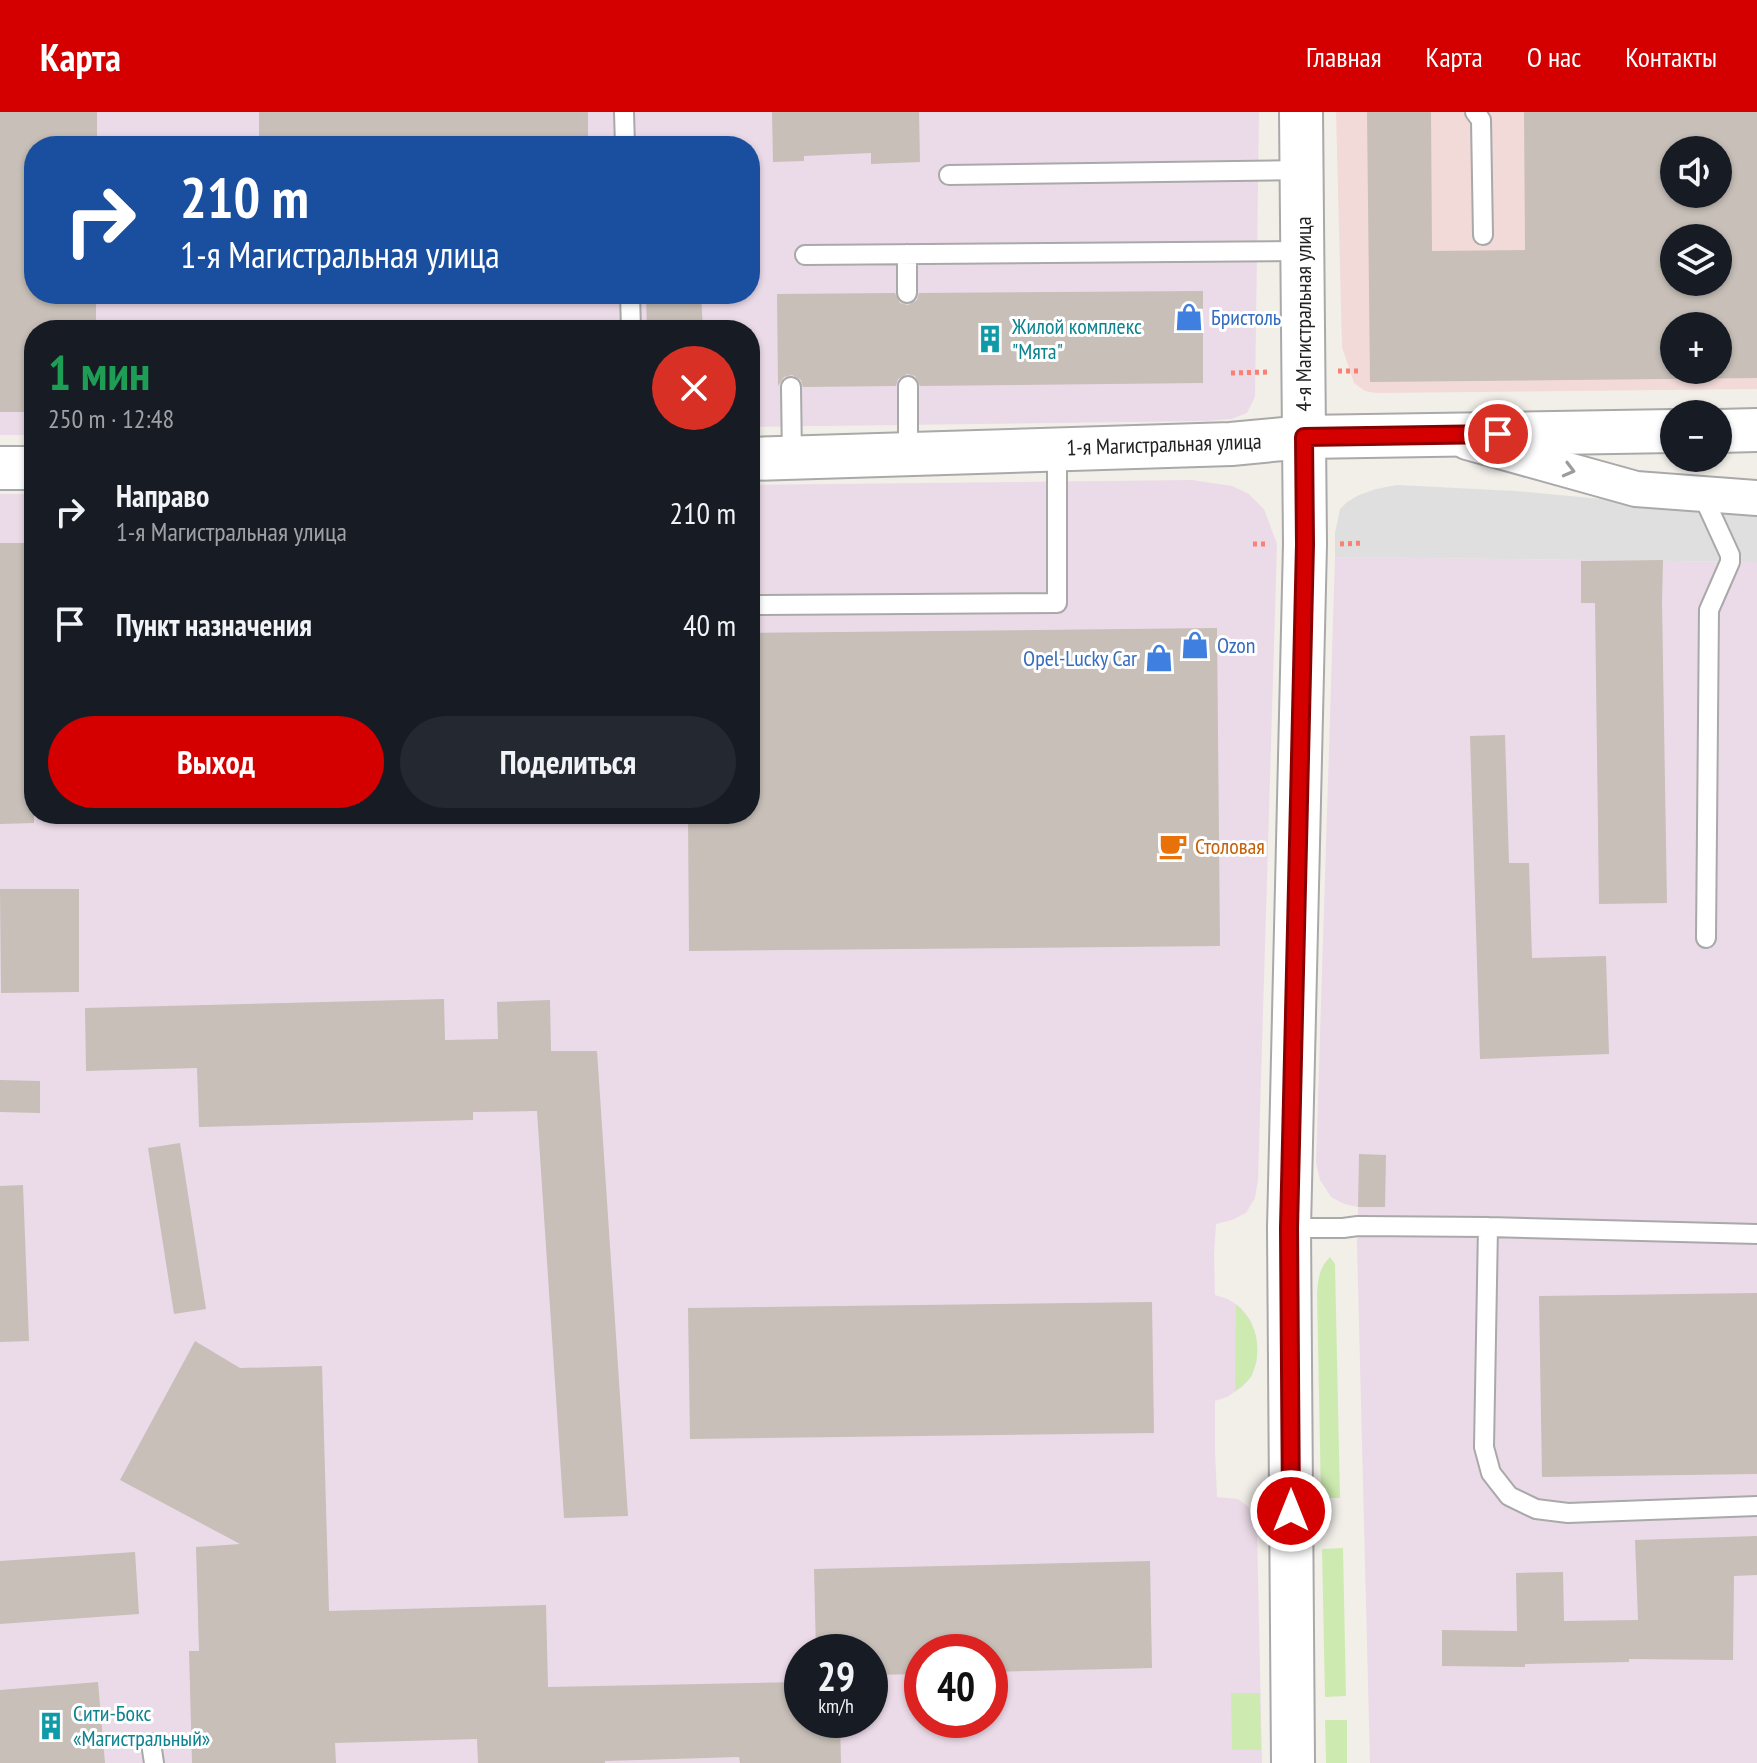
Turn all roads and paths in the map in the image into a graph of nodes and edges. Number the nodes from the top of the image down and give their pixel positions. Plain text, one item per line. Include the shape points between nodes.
1 (624, 112) edge
2 (1301, 112) edge
3 (1475, 112) edge
4 (625, 136) edge
5 (1302, 170) junction
6 (949, 175) dead end
7 (1483, 235) dead end
8 (1303, 251) junction
9 (907, 254) junction
10 (805, 255) dead end
11 (907, 293) dead end
12 (908, 386) dead end
13 (791, 387) dead end
14 (1757, 430) edge
15 (1660, 431) edge
16 (1732, 431) edge
17 (1439, 435) junction
18 (1304, 437) junction
19 (1057, 448) junction
20 (908, 454) junction
21 (792, 458) junction
22 (760, 459) edge
23 (0, 468) edge
24 (24, 468) edge
25 (1702, 494) junction
26 (1757, 498) edge
27 (1363, 543) dead end
28 (1335, 544) dead end
29 (760, 605) edge
30 (1706, 938) dead end
31 (1488, 1227) junction
32 (1289, 1228) junction
33 (1757, 1234) edge
34 (1757, 1506) edge
35 (151, 1743) dead end
36 (154, 1763) edge
37 (1293, 1763) edge

1 - 4 lane
2 - 5 street, 4-я Магистральная улица
3 - 7 lane via 1481,120
5 - 6 lane
5 - 8 street, 4-я Магистральная улица
8 - 9 lane
8 - 18 street, 4-я Магистральная улица
9 - 10 lane
9 - 11 lane
12 - 20 lane
13 - 21 lane
14 - 16 street
15 - 17 street, 1-я Магистральная улица
17 - 18 street, 1-я Магистральная улица
17 -> 25 street via 1636,489
18 - 19 street, 1-я Магистральная улица
18 - 32 street, 4-я Магистральная улица
19 - 20 street, 1-я Магистральная улица
19 - 29 lane via 1057,603
20 - 21 street, 1-я Магистральная улица
21 - 22 street, 1-я Магистральная улица
23 - 24 street
25 - 26 street
25 - 30 lane via 1730,555 1709,610
27 - 28 path
31 - 32 lane
31 - 33 lane
31 - 34 lane via 1484,1447 1491,1473 1509,1496 1536,1509 1568,1513
32 - 37 street, 4-я Магистральная улица
35 - 36 lane

